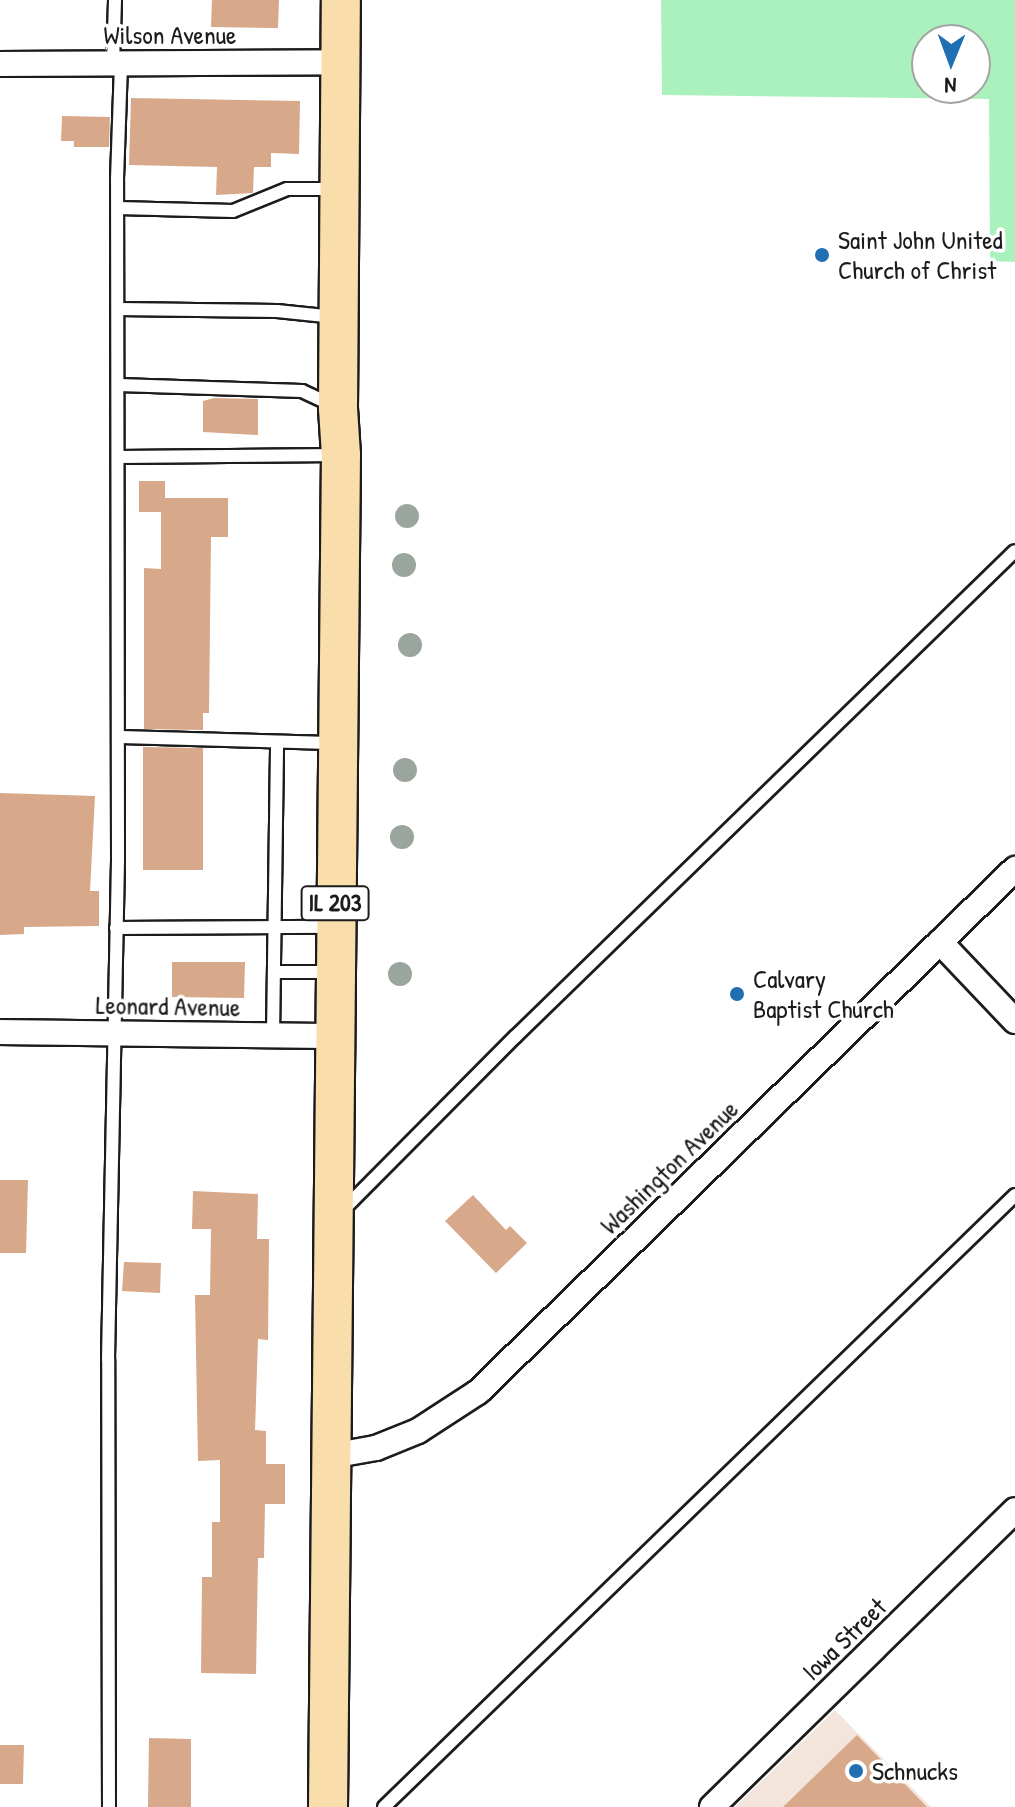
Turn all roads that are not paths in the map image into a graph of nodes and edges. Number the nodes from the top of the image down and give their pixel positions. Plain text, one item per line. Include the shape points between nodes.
1 (115, 0) edge
2 (341, 0) edge
3 (340, 62) junction
4 (0, 64) edge
5 (117, 64) junction
6 (340, 189) junction
7 (118, 208) junction
8 (118, 309) junction
9 (338, 317) junction
10 (119, 385) junction
11 (338, 408) junction
12 (341, 455) junction
13 (119, 457) junction
14 (1015, 551) edge
15 (118, 737) junction
16 (277, 742) junction
17 (336, 743) junction
18 (1015, 869) edge
19 (335, 927) junction
20 (116, 928) junction
21 (274, 928) junction
22 (940, 942) junction
23 (274, 972) junction
24 (335, 972) junction
25 (1015, 1021) edge
26 (0, 1032) edge
27 (113, 1034) junction
28 (273, 1036) junction
29 (334, 1036) junction
30 (1015, 1195) edge
31 (333, 1220) junction
32 (331, 1456) junction
33 (1015, 1510) edge
34 (109, 1807) edge
35 (328, 1807) edge
36 (384, 1807) edge
37 (712, 1807) edge

1 - 5 lane
2 - 3 main road, IL 203
3 - 5 street, Wilson Avenue
3 - 6 main road, IL 203
4 - 5 street, Wilson Avenue
5 - 7 lane
6 - 7 lane via 287,189 233,211
6 - 9 main road, IL 203
7 - 8 lane
8 - 9 lane
8 - 10 lane
9 - 11 main road, IL 203
10 - 11 lane via 302,391
10 - 13 lane
11 - 12 main road, IL 203
12 - 13 lane
12 - 17 main road, IL 203
13 - 15 lane
14 - 31 lane
15 - 16 lane
15 - 20 lane
16 - 17 lane
16 - 21 lane
17 - 19 main road, IL 203
18 - 22 street, Washington Avenue
19 - 21 lane
19 - 24 main road, IL 203
20 - 21 lane
20 - 27 lane
21 - 23 lane
22 - 25 street
22 - 32 street, Washington Avenue via 478,1392 418,1431 376,1448
23 - 24 lane
23 - 28 lane
24 - 29 main road, IL 203
26 - 27 street, Leonard Avenue
27 - 28 street, Leonard Avenue
27 - 34 lane
28 - 29 street, Leonard Avenue
29 - 31 main road, IL 203
30 - 36 lane
31 - 32 main road, IL 203
32 - 35 main road, IL 203
33 - 37 street, Iowa Street

